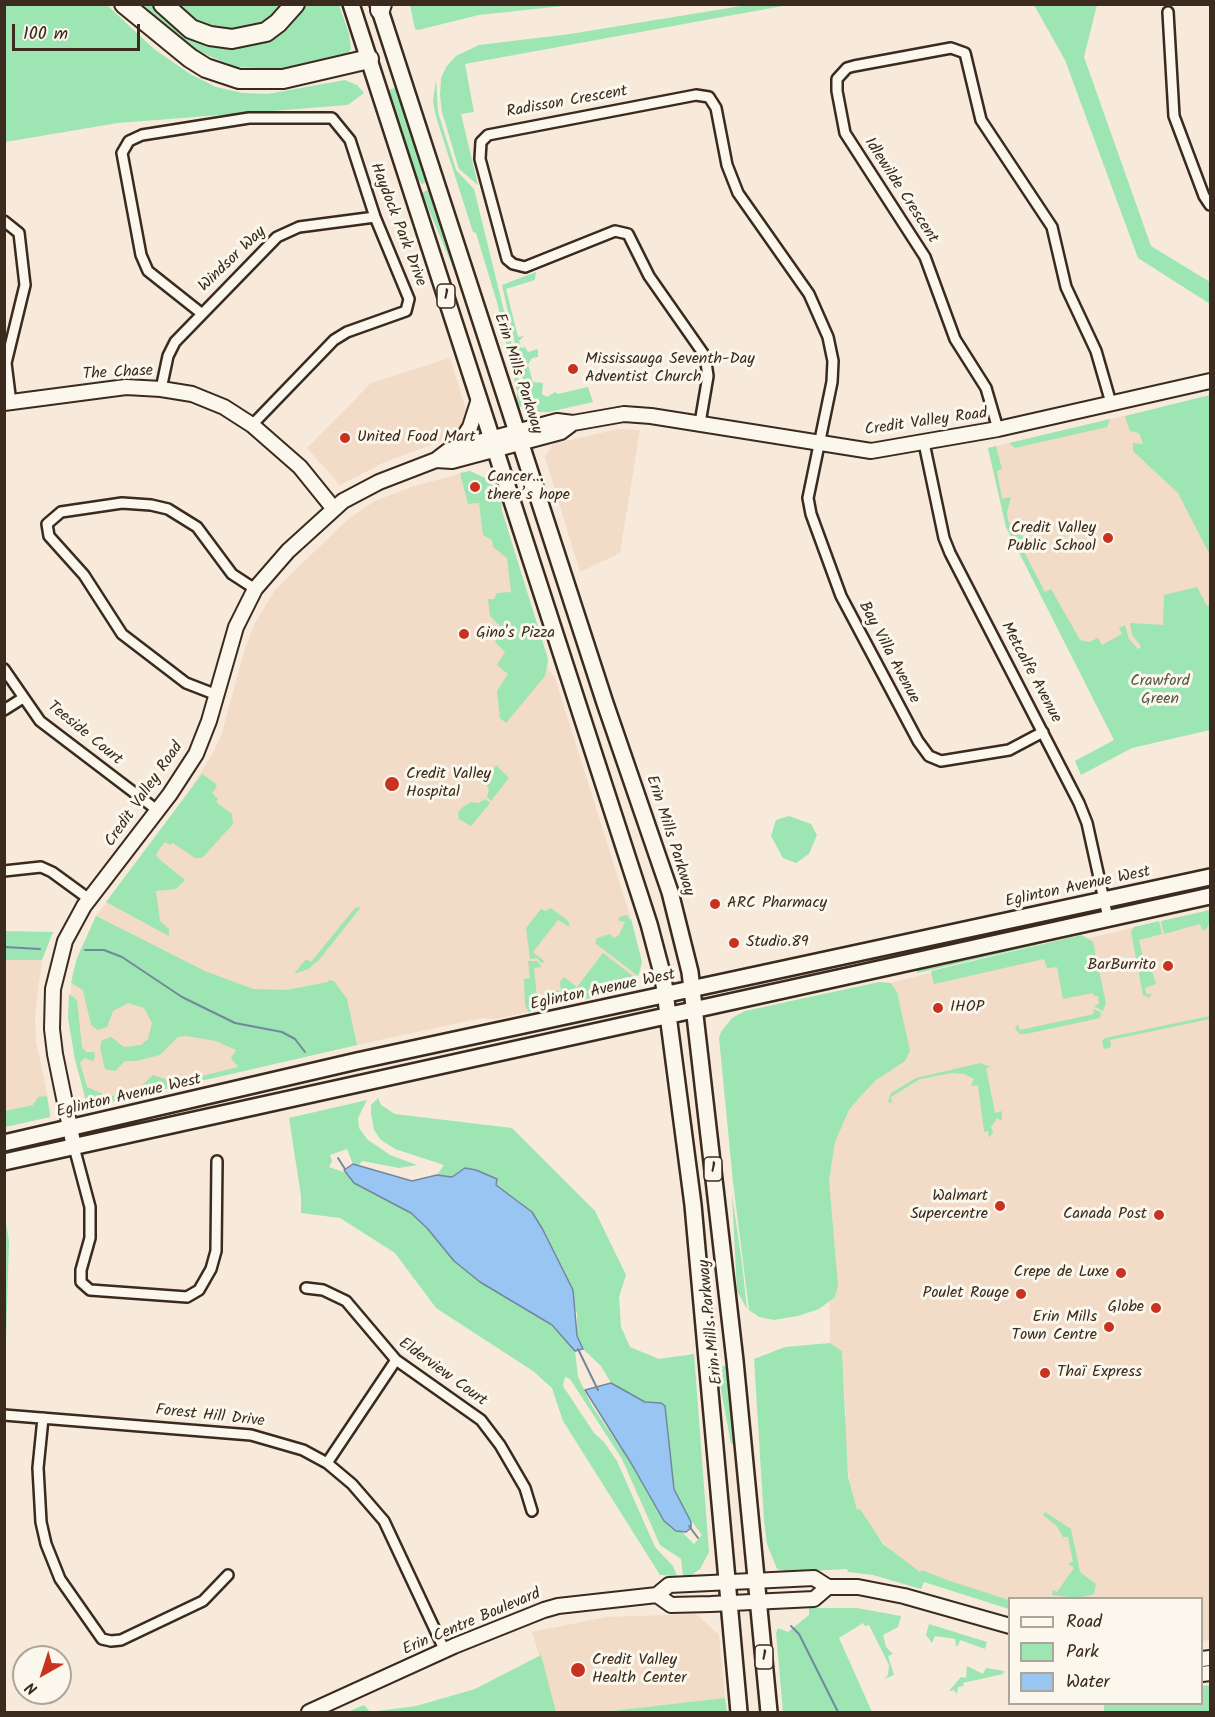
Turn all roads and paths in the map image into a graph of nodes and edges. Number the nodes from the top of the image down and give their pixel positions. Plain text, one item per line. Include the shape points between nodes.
1 (124, 4) edge
2 (163, 4) edge
3 (295, 4) edge
4 (351, 4) edge
5 (380, 6) edge
6 (1168, 12) dead end
7 (394, 53) junction
8 (369, 58) junction
9 (1210, 205) edge
10 (375, 217) junction
11 (4, 221) edge
12 (201, 313) junction
13 (1210, 381) edge
14 (161, 388) junction
15 (479, 399) junction
16 (1111, 402) junction
17 (8, 403) edge
18 (700, 423) junction
19 (252, 425) junction
20 (998, 429) junction
21 (519, 437) junction
22 (924, 443) junction
23 (494, 444) junction
24 (819, 444) junction
25 (457, 447) junction
26 (436, 460) junction
27 (334, 509) junction
28 (255, 589) junction
29 (4, 669) edge
30 (216, 695) junction
31 (23, 698) junction
32 (4, 710) edge
33 (1043, 732) junction
34 (157, 810) junction
35 (4, 871) edge
36 (1210, 877) edge
37 (1210, 896) edge
38 (89, 899) junction
39 (1105, 901) junction
40 (1108, 918) junction
41 (692, 991) junction
42 (665, 997) junction
43 (694, 1009) junction
44 (668, 1015) junction
45 (70, 1129) junction
46 (4, 1143) edge
47 (74, 1147) junction
48 (218, 1161) dead end
49 (4, 1162) edge
50 (306, 1288) dead end
51 (396, 1360) junction
52 (4, 1415) edge
53 (43, 1418) junction
54 (327, 1463) junction
55 (532, 1511) dead end
56 (228, 1575) dead end
57 (756, 1581) junction
58 (726, 1582) junction
59 (828, 1587) junction
60 (657, 1595) junction
61 (758, 1601) junction
62 (728, 1603) junction
63 (1008, 1625) edge
64 (444, 1651) junction
65 (309, 1713) edge
66 (739, 1713) edge
67 (769, 1713) edge

1 - 8 highway via 189,58 239,79 283,79
2 - 3 highway via 191,29 232,39 266,32
4 - 8 main road, Erin Mills Parkway / 1
5 - 7 main road, Erin Mills Parkway / 1
6 - 9 street via 1174,116
7 - 8 main road
7 - 21 main road, Erin Mills Parkway / 1
8 - 15 main road, Erin Mills Parkway / 1
10 - 12 street, Windsor Way via 286,231
10 - 12 street, Haydock Park Drive via 350,140 332,118 249,118 142,135 129,141 122,153 141,255 148,271
10 - 19 street, Haydock Park Drive via 409,299 406,311 334,340
11 - 17 street via 19,233 26,285 6,363
12 - 14 street, Windsor Way via 175,342
13 - 16 street, Credit Valley Road
14 - 17 street, The Chase via 93,390
14 - 19 street, The Chase via 192,394 224,407
15 - 23 main road, Erin Mills Parkway / 1
15 - 25 street via 470,428
16 - 20 street, Credit Valley Road
16 - 20 street, Idlewilde Crescent via 1096,351 1066,287 1052,227 981,120 965,53 951,48 854,66 837,79 845,133 925,257 955,339 986,388
18 - 21 street, Credit Valley Road via 624,414 573,423 561,432
18 - 24 street, Credit Valley Road
18 - 24 street, Radisson Crescent via 708,376 705,356 649,276 628,234 615,231 525,267 507,259 480,159 481,142 488,135 696,95 709,97 716,108 727,165 738,193 809,294 828,337 832,382
19 - 27 street, The Chase via 300,467
20 - 22 street, Credit Valley Road
21 - 23 street, Credit Valley Road
21 - 41 main road, Erin Mills Parkway / 1 via 670,892
22 - 24 street, Credit Valley Road via 872,451
22 - 33 street, Metcalfe Avenue via 950,553
23 - 25 street, Credit Valley Road
23 - 26 street, Credit Valley Road via 452,461
23 - 42 main road, Erin Mills Parkway / 1 via 650,924
24 - 33 street, Bay Villa Avenue via 808,490 811,514 836,586 923,751 941,760 1009,750
25 - 26 street, Credit Valley Road
26 - 27 street, Credit Valley Road via 379,482
27 - 28 street, Credit Valley Road via 288,551
28 - 30 street, Credit Valley Road via 236,627
28 - 30 street via 232,574 197,527 168,509 122,503 61,512 47,524 49,536 84,575 122,634 186,682
29 - 31 street, Teeside Court
30 - 34 street, Credit Valley Road via 196,754
31 - 32 street
31 - 34 street, Teeside Court via 40,721
33 - 39 street, Metcalfe Avenue via 1087,823
34 - 38 street, Credit Valley Road
35 - 38 street via 41,867
36 - 39 main road, Eglinton Avenue West
37 - 40 main road
38 - 45 street, Credit Valley Road via 65,941 53,988 54,1054
39 - 40 street, Metcalfe Avenue
39 - 41 main road, Eglinton Avenue West
40 - 43 main road
41 - 42 main road, Eglinton Avenue West
41 - 43 main road, Erin Mills Parkway / 1
42 - 44 main road, Erin Mills Parkway / 1
42 - 45 main road, Eglinton Avenue West via 365,1060
43 - 44 main road
43 - 57 main road, Erin Mills Parkway / 1
44 - 47 main road
44 - 58 main road, Erin Mills Parkway / 1 via 693,1205
45 - 46 main road, Eglinton Avenue West
45 - 47 street, Credit Valley Road
47 - 48 street via 90,1208 90,1238 81,1270 81,1282 90,1290 187,1297 199,1290 216,1251
47 - 49 main road
50 - 51 street, Elderview Court via 346,1300
51 - 54 street
51 - 55 street, Elderview Court via 482,1420 525,1488
52 - 53 street, Forest Hill Drive
53 - 54 street, Forest Hill Drive via 251,1435 285,1443
53 - 56 street via 38,1468 46,1544 69,1594 102,1638 121,1640 203,1601
54 - 64 street, Forest Hill Drive via 370,1502 384,1521
57 - 58 street, Erin Centre Boulevard
57 - 59 street, Erin Centre Boulevard via 814,1578
57 - 61 main road, Erin Mills Parkway / 1
58 - 60 street, Erin Centre Boulevard via 669,1585
58 - 62 main road, Erin Mills Parkway / 1
59 - 61 street, Erin Centre Boulevard via 813,1599
59 - 63 street, Erin Centre Boulevard via 858,1587 904,1596
60 - 62 street, Erin Centre Boulevard via 671,1605
60 - 64 street, Erin Centre Boulevard via 558,1606
61 - 62 street, Erin Centre Boulevard
61 - 67 main road, Erin Mills Parkway / 1
62 - 66 main road, Erin Mills Parkway / 1
64 - 65 street, Erin Centre Boulevard

